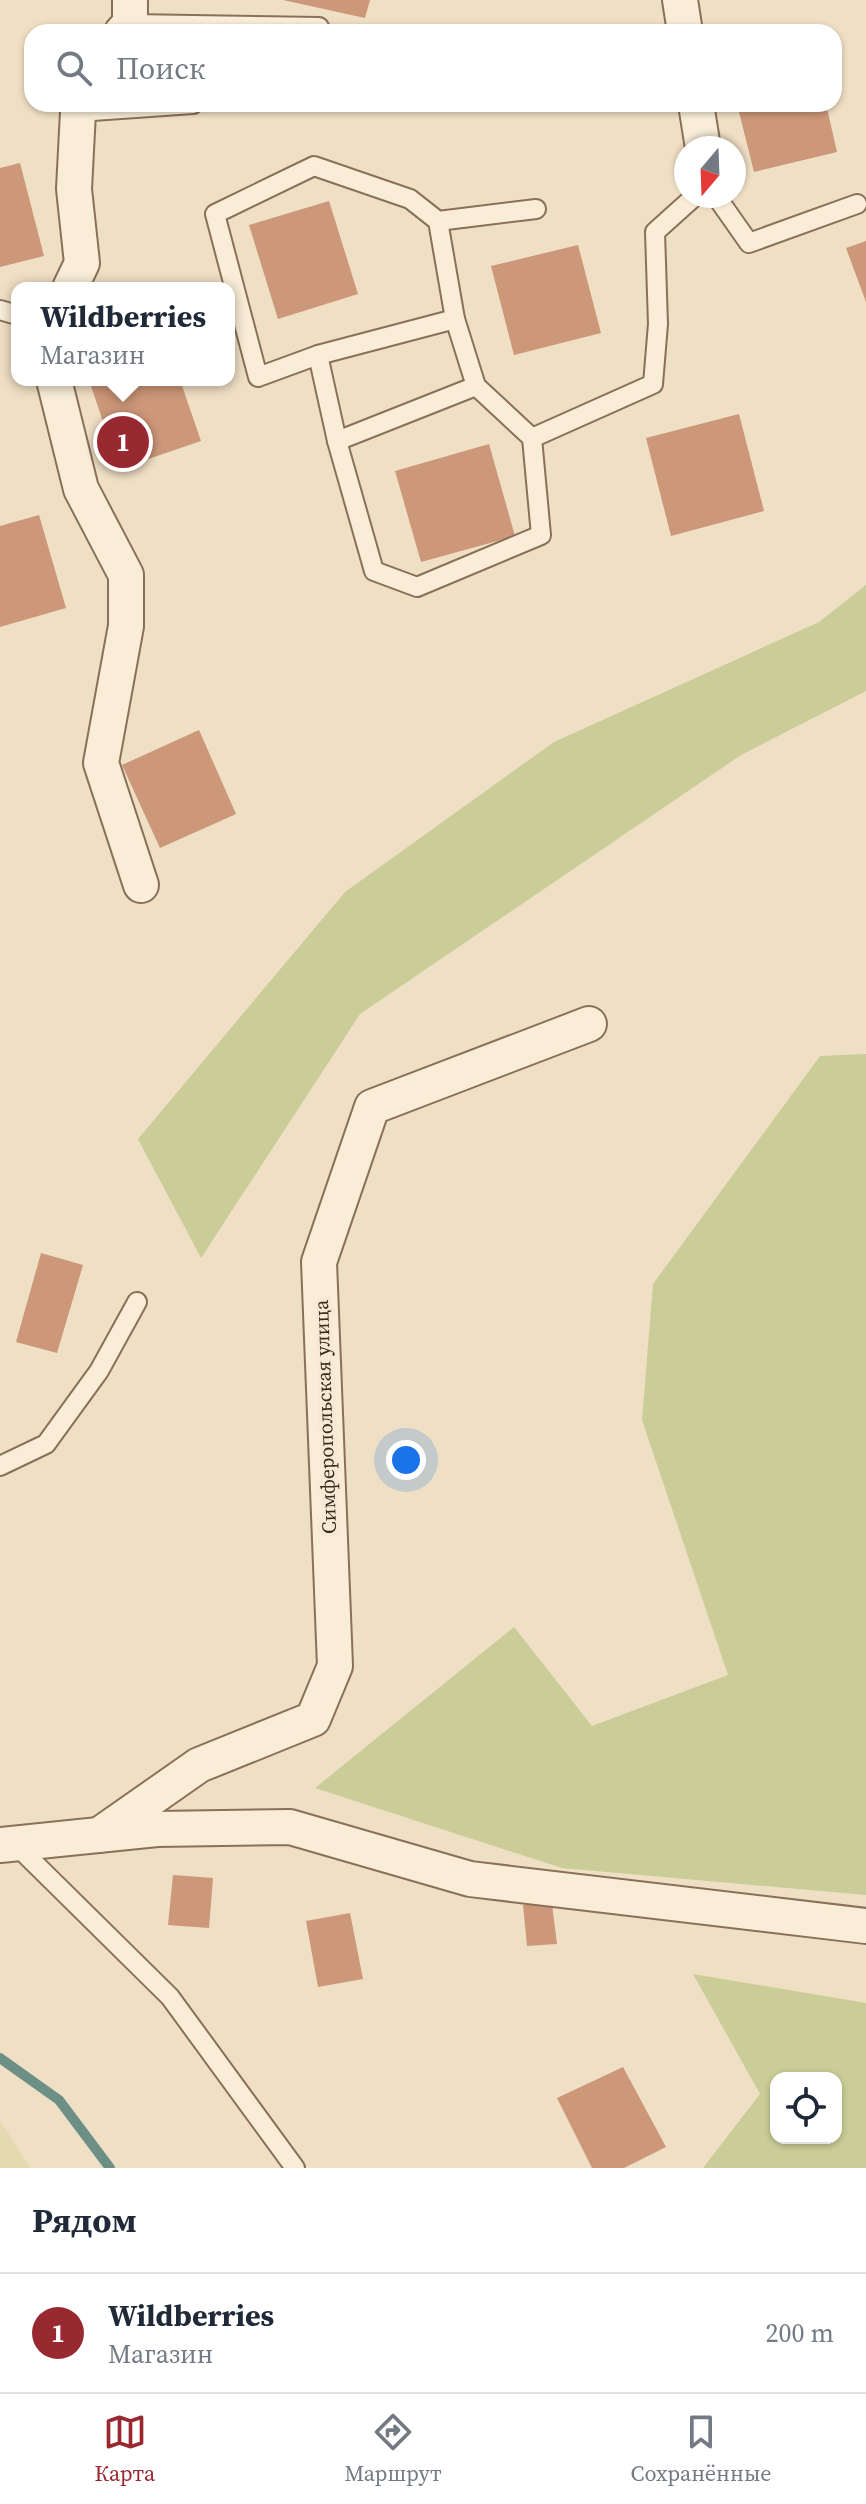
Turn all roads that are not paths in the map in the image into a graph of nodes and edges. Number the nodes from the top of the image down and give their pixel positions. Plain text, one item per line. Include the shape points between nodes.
1 (680, 0) edge
2 (127, 19) edge
3 (247, 24) edge
4 (684, 24) edge
5 (80, 112) edge
6 (697, 112) edge
7 (701, 136) edge
8 (857, 204) dead end
9 (682, 208) edge
10 (724, 208) edge
11 (536, 209) dead end
12 (438, 221) junction
13 (73, 282) edge
14 (233, 282) edge
15 (235, 290) edge
16 (455, 319) junction
17 (318, 355) junction
18 (55, 386) edge
19 (476, 386) junction
20 (532, 438) junction
21 (337, 441) junction
22 (141, 885) dead end
23 (589, 1024) dead end
24 (137, 1302) dead end
25 (0, 1466) edge
26 (99, 1835) junction
27 (8, 1844) edge
28 (866, 1926) edge
29 (295, 2168) edge

1 - 4 street
2 - 3 lane
5 - 13 street via 74,189 82,263
6 - 7 street
8 - 10 lane via 749,243
9 - 20 lane via 655,232 658,324 653,384
11 - 12 lane
12 - 14 lane via 410,199 314,166 215,214
12 - 16 lane
15 - 17 lane via 258,377
16 - 17 lane
16 - 19 lane
17 - 21 lane
18 - 22 street via 81,489 126,575 126,626 101,763
19 - 20 lane
19 - 21 lane
20 - 21 lane via 541,535 417,587 374,571
23 - 26 street, Симферопольская улица via 372,1107 319,1262 335,1666 313,1719 199,1765
24 - 25 lane via 99,1371 46,1444
26 - 27 street, Симферопольская улица
26 - 28 street, Симферопольская улица via 290,1827 470,1879
27 - 29 lane via 170,1997

